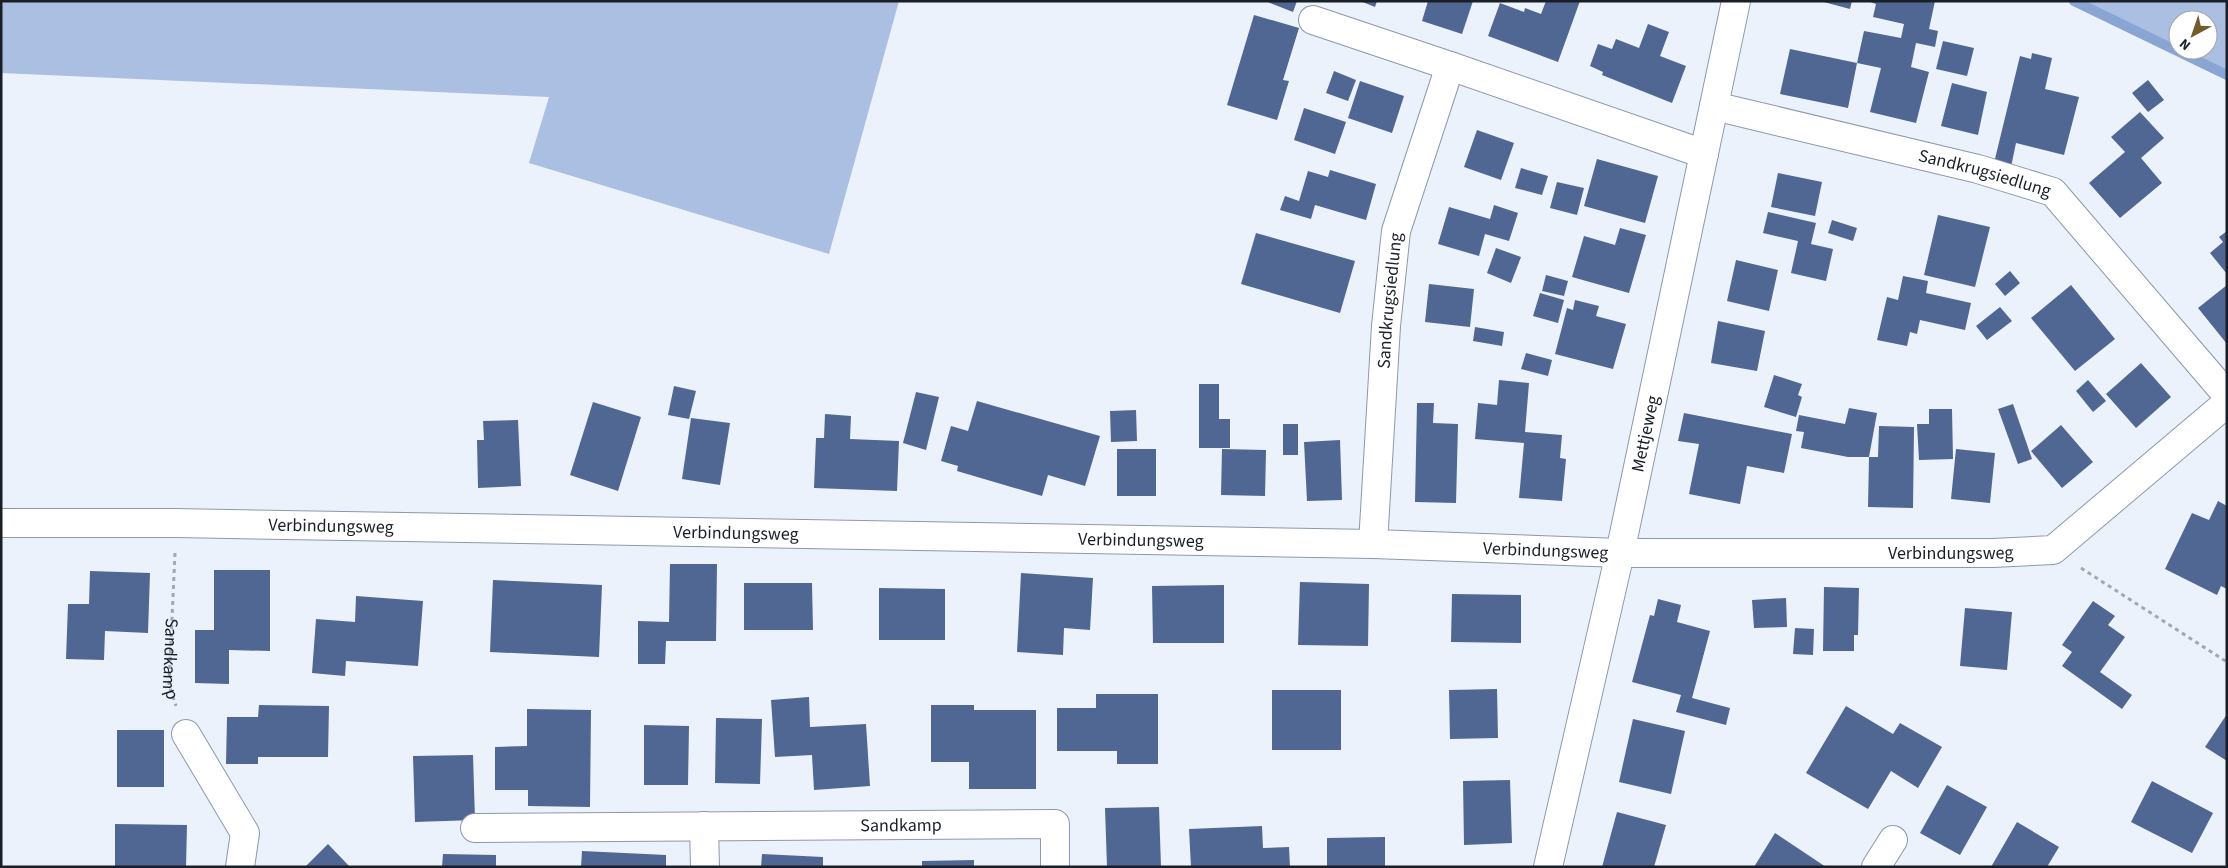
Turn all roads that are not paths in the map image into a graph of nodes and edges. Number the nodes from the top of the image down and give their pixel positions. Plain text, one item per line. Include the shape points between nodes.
1 (1736, 1) edge
2 (1313, 20) dead end
3 (1450, 66) junction
4 (1714, 106) junction
5 (1704, 154) junction
6 (2227, 395) edge
7 (2227, 403) edge
8 (1, 523) edge
9 (1373, 544) junction
10 (1620, 553) junction
11 (186, 734) road end
12 (704, 826) junction
13 (475, 828) dead end
14 (1893, 840) dead end
15 (240, 867) edge
16 (705, 867) edge
17 (1055, 867) edge
18 (1548, 867) edge
19 (1876, 867) edge

1 - 4 street, Mettjeweg
2 - 3 street
3 - 5 street
3 - 9 street, Sandkrugsiedlung via 1396,231 1386,326
4 - 5 street, Mettjeweg
4 - 6 street, Sandkrugsiedlung via 1978,168 2053,192
5 - 10 street, Mettjeweg
7 - 10 street, Verbindungsweg via 2053,550 1993,553
8 - 9 street, Verbindungsweg via 175,523
9 - 10 street, Verbindungsweg
10 - 18 street, Mettjeweg
11 - 15 street via 245,833
12 - 13 street, Sandkamp
12 - 16 street
12 - 17 street, Sandkamp via 1055,824
14 - 19 street

